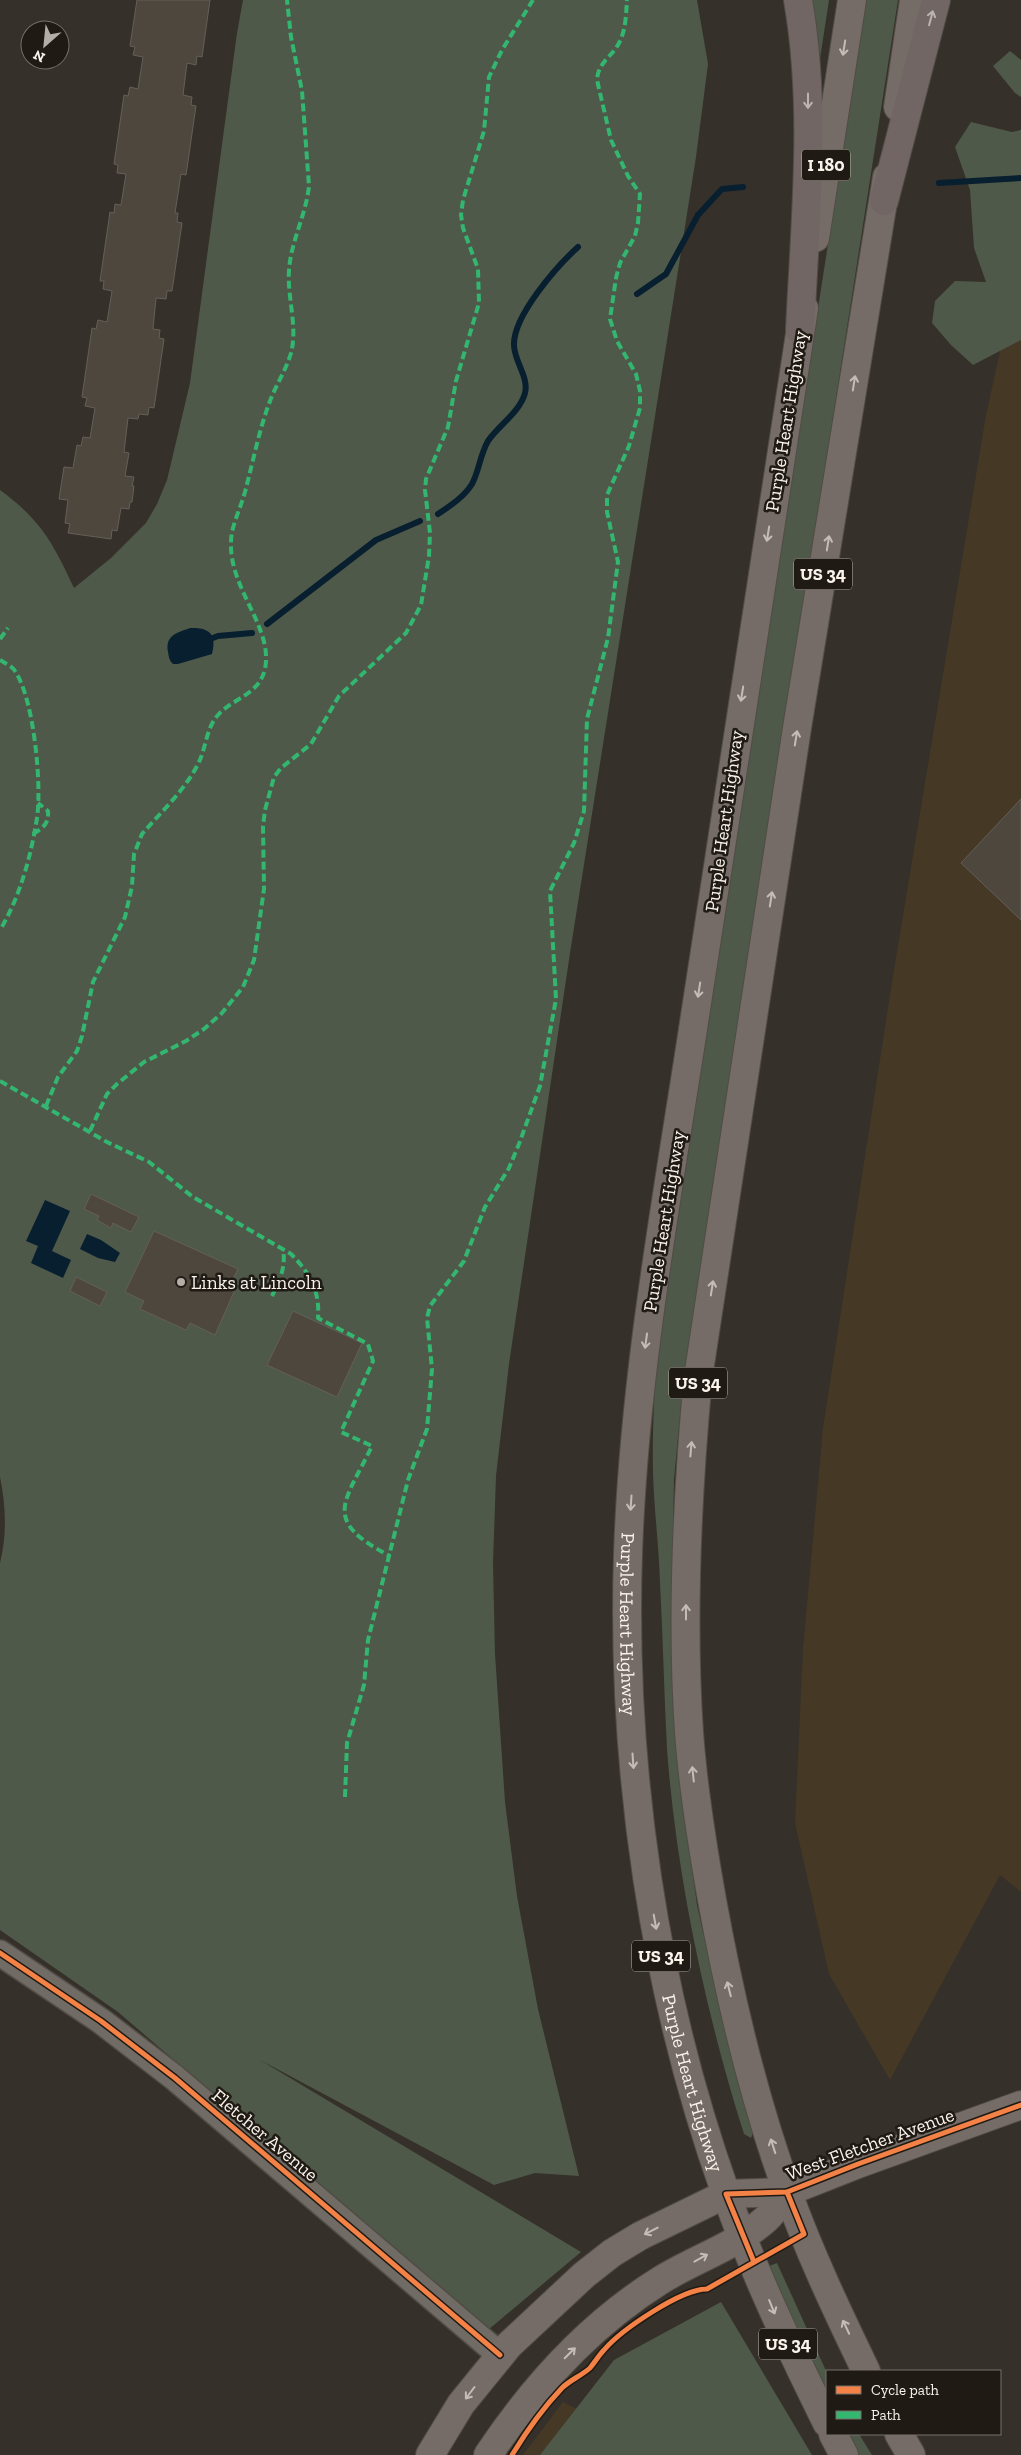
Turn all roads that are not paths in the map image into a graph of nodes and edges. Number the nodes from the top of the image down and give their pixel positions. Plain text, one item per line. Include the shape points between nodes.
1 (798, 0) edge
2 (852, 0) edge
3 (914, 0) edge
4 (936, 0) edge
5 (884, 201) junction
6 (800, 330) junction
7 (0, 1953) edge
8 (1021, 2105) edge
9 (788, 2192) junction
10 (726, 2194) junction
11 (743, 2236) junction
12 (500, 2355) junction
13 (866, 2370) edge
14 (826, 2421) edge
15 (834, 2435) edge
16 (900, 2435) edge
17 (436, 2449) edge
18 (488, 2455) edge
19 (844, 2455) edge
20 (911, 2455) edge

1 -> 6 highway via 808,92
2 -> 6 main road, Purple Heart Highway / I 180
3 - 5 main road
5 -> 4 highway
9 -> 5 main road, US 34 via 752,2076 726,1976 698,1822 689,1732 686,1641 690,1470 698,1378 797,728
6 -> 10 main road, Purple Heart Highway / US 34 via 736,733 649,1322 640,1387 628,1554 630,1712 635,1786 646,1864 663,1965 681,2040
7 - 12 street, Fletcher Avenue via 101,2021 160,2066
8 - 9 main road, West Fletcher Avenue
9 - 10 main road, West Fletcher Avenue
9 - 11 main road, West Fletcher Avenue via 767,2218
13 -> 9 main road, US 34 via 808,2246
10 - 11 main road, Purple Heart Highway / US 34
10 -> 12 main road, West Fletcher Avenue via 612,2253 558,2298
11 -> 14 main road, Purple Heart Highway / US 34 via 783,2334
18 -> 11 main road, West Fletcher Avenue via 536,2388 594,2330 662,2280
12 -> 17 main road, West Fletcher Avenue via 461,2404
15 - 19 main road
16 - 20 main road

